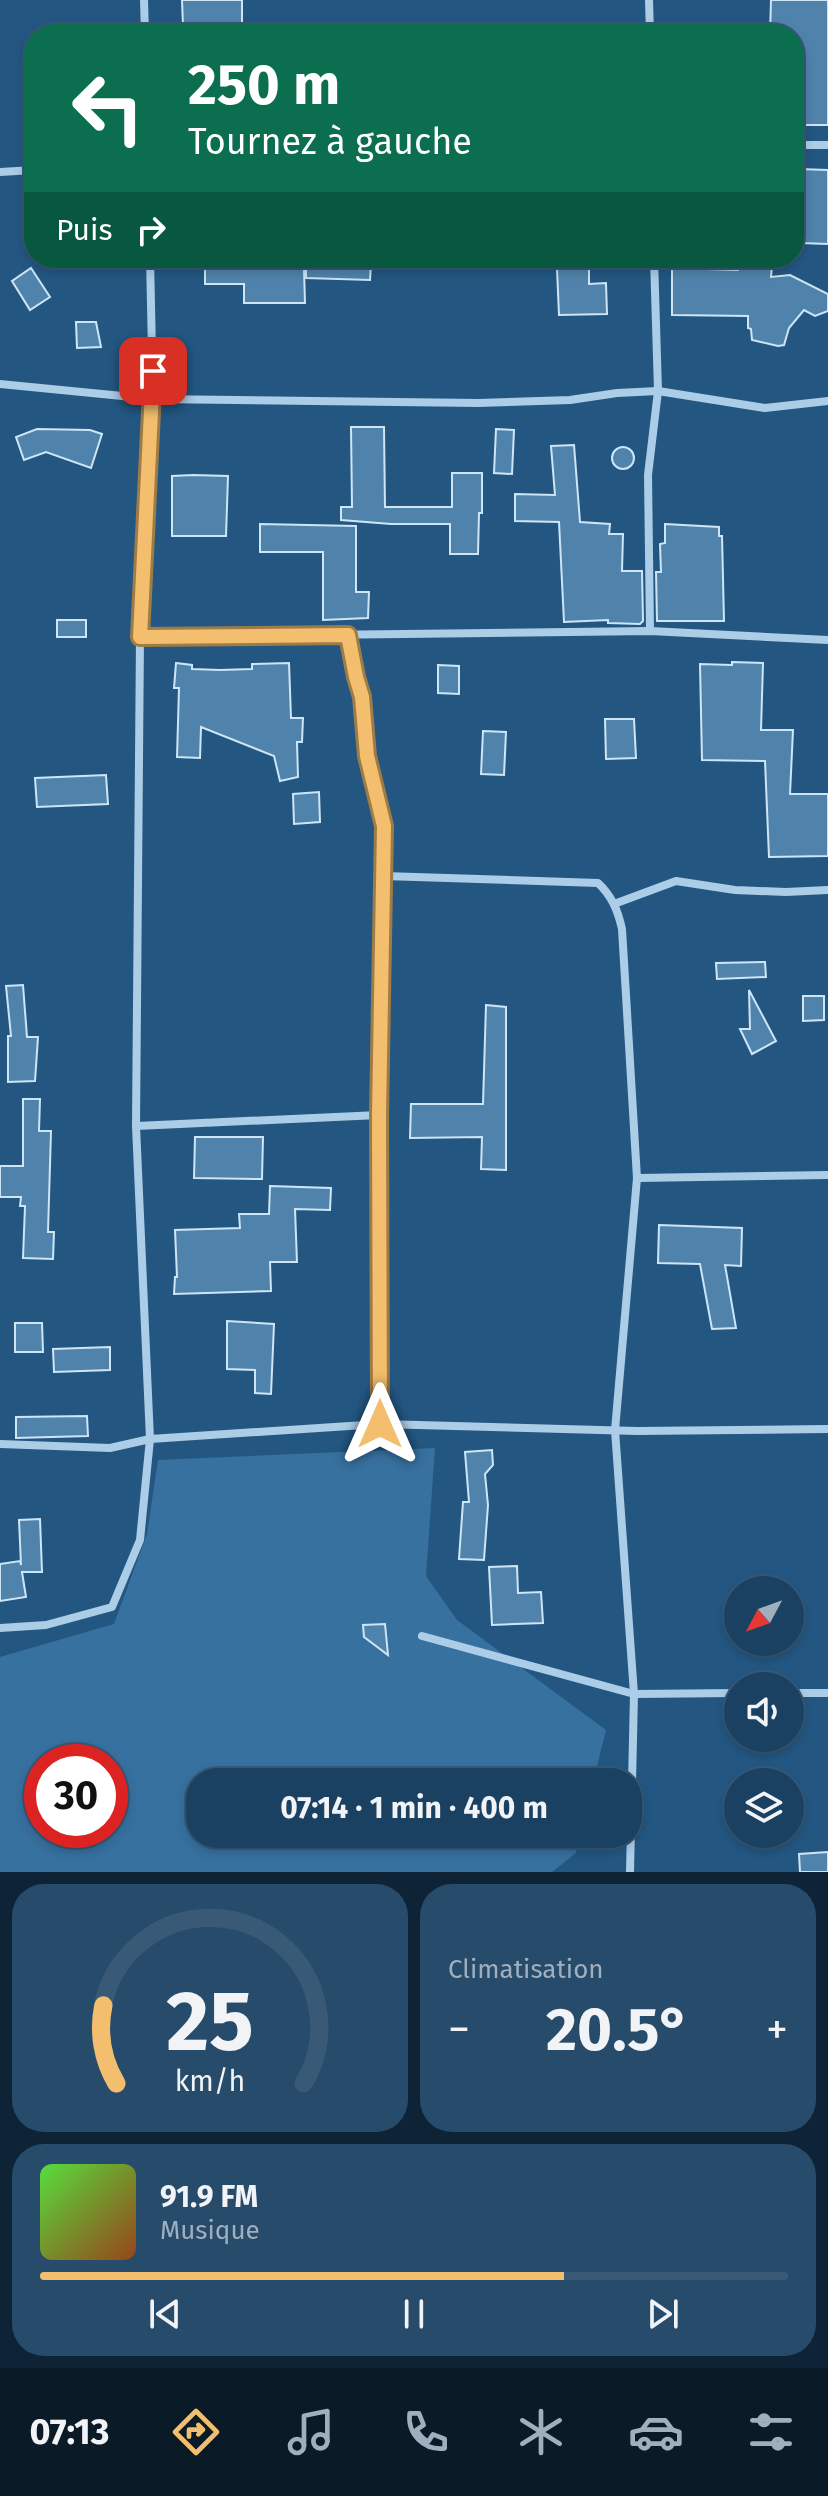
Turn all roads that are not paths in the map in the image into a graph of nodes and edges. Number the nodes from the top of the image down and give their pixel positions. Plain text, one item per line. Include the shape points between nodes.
1 (144, 0) edge
2 (649, 0) edge
3 (145, 24) edge
4 (650, 24) edge
5 (804, 145) edge
6 (828, 145) edge
7 (24, 171) edge
8 (0, 172) edge
9 (150, 268) edge
10 (654, 268) edge
11 (0, 384) edge
12 (658, 391) junction
13 (153, 399) junction
14 (828, 401) edge
15 (650, 631) junction
16 (348, 635) junction
17 (140, 637) junction
18 (828, 640) edge
19 (384, 876) junction
20 (828, 890) edge
21 (614, 904) junction
22 (379, 1115) junction
23 (136, 1126) junction
24 (828, 1175) edge
25 (637, 1178) junction
26 (380, 1424) junction
27 (828, 1429) edge
28 (615, 1430) junction
29 (150, 1439) junction
30 (0, 1444) edge
31 (0, 1628) edge
32 (422, 1636) dead end
33 (724, 1693) edge
34 (804, 1693) edge
35 (828, 1693) edge
36 (634, 1694) junction
37 (630, 1872) edge

1 - 3 street
2 - 4 street
5 - 6 street
7 - 8 street
9 - 13 street
10 - 12 street
11 - 13 street
12 - 13 street via 478,403
12 - 14 street via 765,408
12 - 15 street via 648,475
13 - 17 street
15 - 16 street
15 - 18 street
16 - 17 street
16 - 19 street via 384,826
17 - 23 street
19 - 21 street via 598,883
19 - 22 street
20 - 21 street via 735,890 676,881
21 - 25 street via 622,929
22 - 23 street
22 - 26 street
23 - 29 street
24 - 25 street
25 - 28 street
26 - 28 street
26 - 29 street
27 - 28 street
28 - 36 street
29 - 30 street via 110,1448
29 - 31 street via 140,1540 112,1607 46,1625
32 - 36 street
33 - 36 street
34 - 35 street
36 - 37 street

